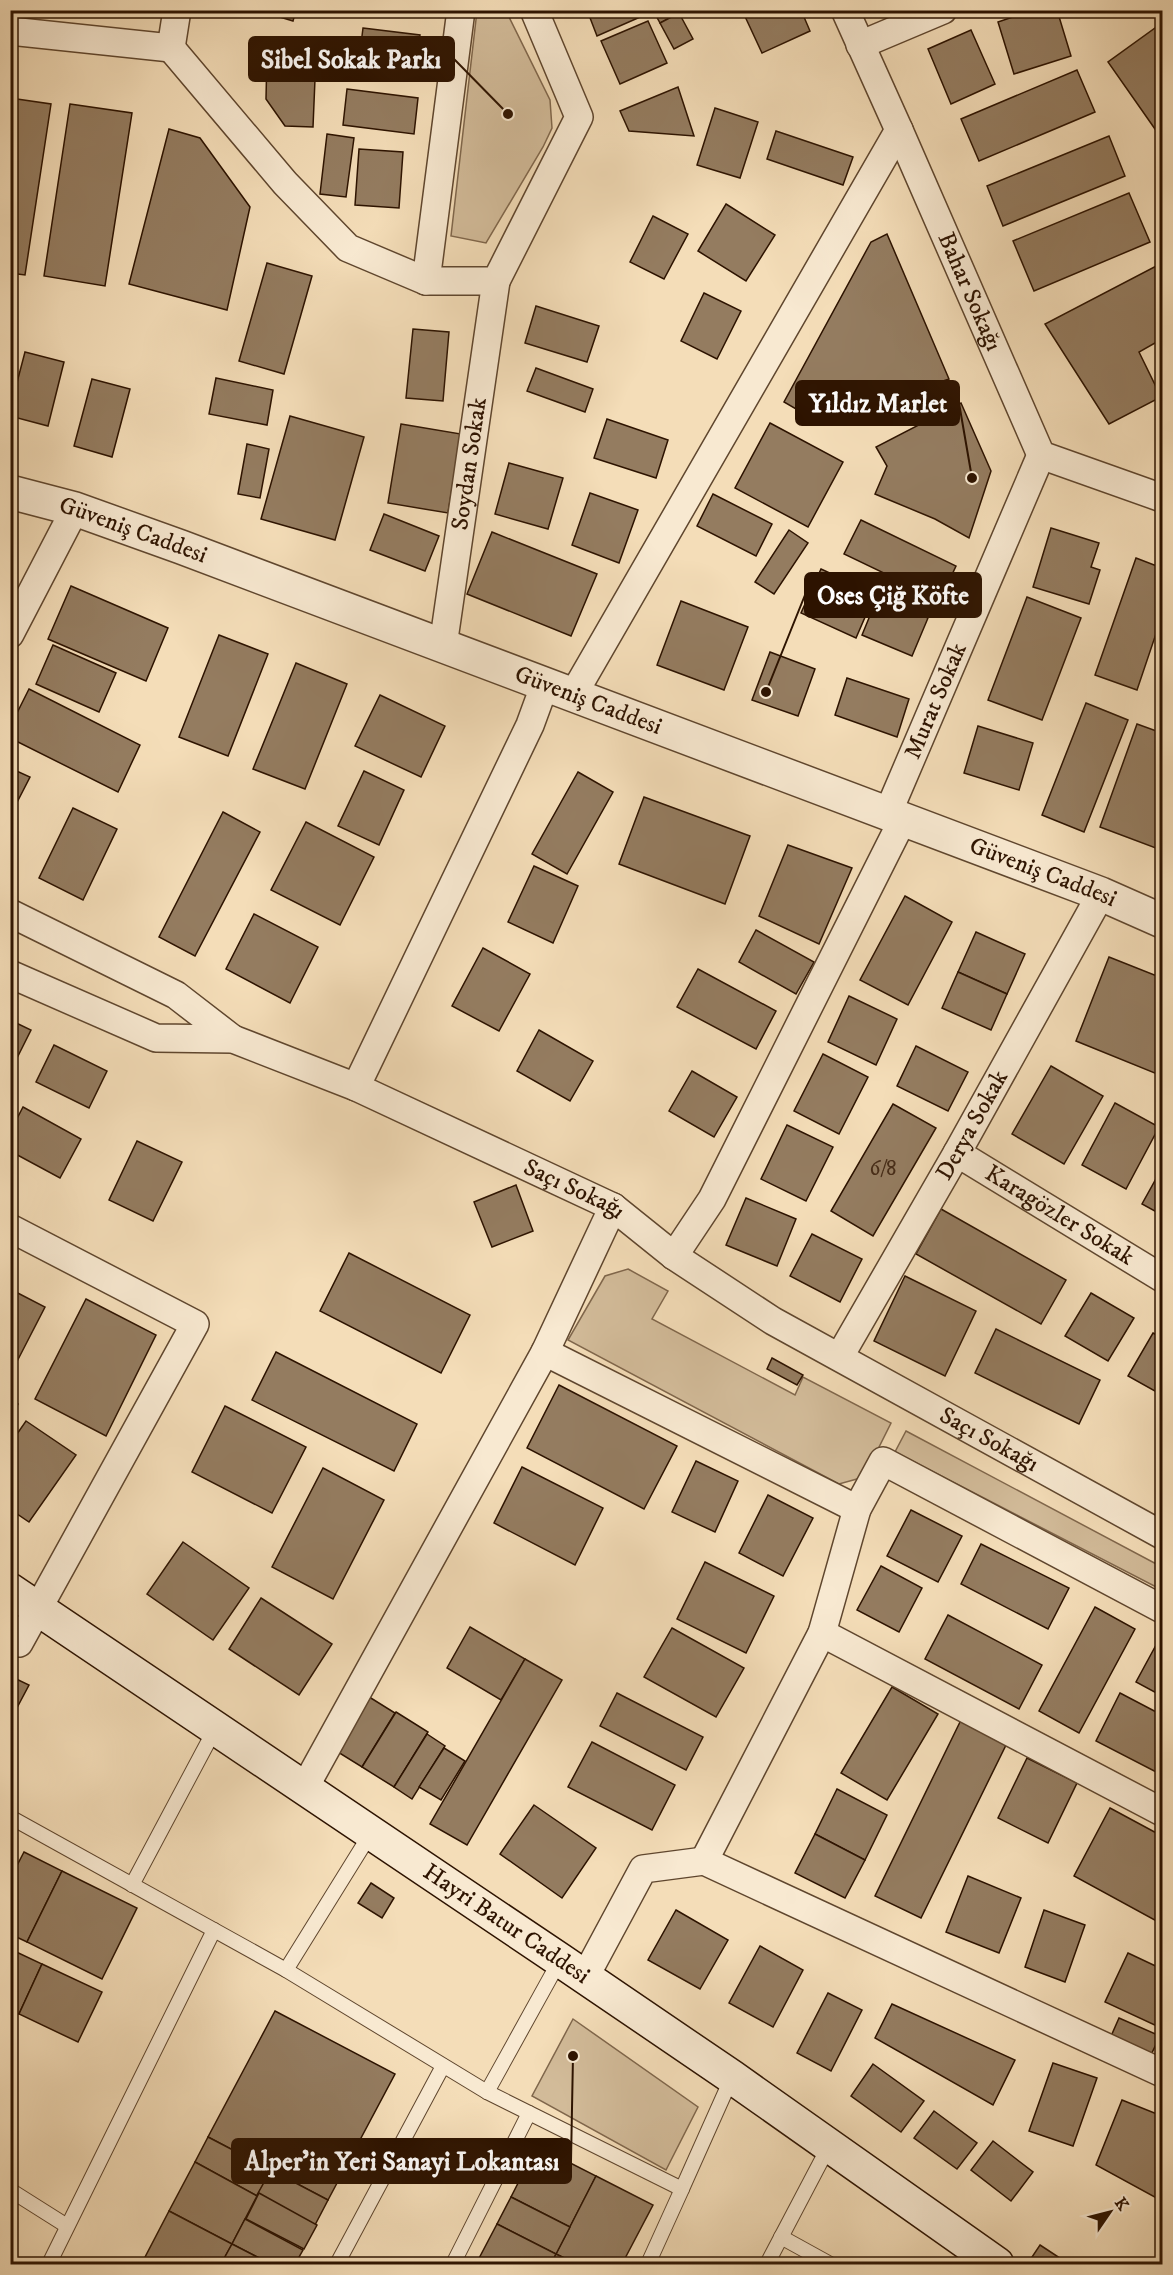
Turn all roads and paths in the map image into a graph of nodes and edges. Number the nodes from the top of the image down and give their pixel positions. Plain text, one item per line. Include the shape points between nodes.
1 (177, 10) edge
2 (460, 10) edge
3 (534, 10) edge
4 (844, 10) edge
5 (943, 10) edge
6 (10, 31) edge
7 (860, 45) junction
8 (171, 48) junction
9 (899, 130) junction
10 (426, 281) junction
11 (496, 281) junction
12 (1041, 454) junction
13 (10, 492) edge
14 (1162, 498) edge
15 (75, 510) junction
16 (10, 634) edge
17 (443, 646) junction
18 (559, 690) junction
19 (894, 818) junction
20 (1101, 894) junction
21 (10, 912) edge
22 (1162, 921) edge
23 (10, 974) edge
24 (233, 1039) junction
25 (356, 1087) junction
26 (957, 1154) junction
27 (613, 1207) junction
28 (10, 1228) edge
29 (674, 1256) junction
30 (1162, 1278) edge
31 (545, 1352) junction
32 (840, 1356) junction
33 (857, 1509) junction
34 (1162, 1535) edge
35 (10, 1590) edge
36 (38, 1609) junction
37 (1162, 1609) edge
38 (822, 1633) junction
39 (19, 1643) dead end
40 (216, 1727) junction
41 (305, 1787) junction
42 (1162, 1812) edge
43 (10, 1817) edge
44 (372, 1832) junction
45 (704, 1861) junction
46 (132, 1884) junction
47 (214, 1930) junction
48 (572, 1968) junction
49 (286, 1970) junction
50 (443, 2066) junction
51 (1162, 2073) edge
52 (732, 2077) junction
53 (487, 2092) junction
54 (529, 2113) junction
55 (829, 2146) junction
56 (682, 2189) junction
57 (10, 2190) edge
58 (67, 2226) junction
59 (781, 2237) junction
60 (990, 2262) edge
61 (49, 2265) edge
62 (337, 2265) edge
63 (453, 2265) edge
64 (648, 2265) edge
65 (767, 2265) edge
66 (830, 2265) edge

1 - 8 street
2 - 10 street
3 - 11 street, Soydan Sokak via 579,117
4 - 7 street, Bahar Sokağı
5 - 7 street
6 - 8 street
7 - 9 street, Bahar Sokağı
8 - 10 street via 285,183 348,248
9 - 12 street, Bahar Sokağı
9 - 18 street
10 - 11 street
11 - 17 street, Soydan Sokak
12 - 14 street
12 - 19 street, Murat Sokak
13 - 15 street, Güveniş Caddesi
15 - 16 street
15 - 17 street, Güveniş Caddesi
17 - 18 street, Güveniş Caddesi
18 - 19 street, Güveniş Caddesi
18 - 25 street via 530,725
19 - 20 street, Güveniş Caddesi
19 - 29 street, Murat Sokak via 712,1199
20 - 22 street, Güveniş Caddesi
20 - 26 street, Derya Sokak
21 - 24 street via 176,995
23 - 24 street via 156,1038
24 - 25 street, Saçı Sokağı
25 - 27 street, Saçı Sokağı
26 - 30 street, Karagözler Sokak
26 - 32 street, Derya Sokak
27 - 29 street, Saçı Sokağı
27 - 31 street
28 - 36 street via 195,1324
29 - 32 street, Saçı Sokağı via 774,1321
31 - 33 street
31 - 41 street
32 - 34 street, Saçı Sokağı
33 - 37 street via 883,1461
33 - 38 street
35 - 36 street, Hayri Batur Caddesi
36 - 39 street
36 - 40 street, Hayri Batur Caddesi
38 - 42 street
38 - 45 street
40 - 41 street, Hayri Batur Caddesi
40 - 46 lane
41 - 44 street, Hayri Batur Caddesi
43 - 46 lane
44 - 48 street, Hayri Batur Caddesi
44 - 49 lane
45 - 48 street via 643,1869
45 - 51 street
46 - 47 lane
47 - 49 lane
47 - 58 lane
48 - 52 street, Hayri Batur Caddesi
48 - 53 lane
49 - 50 lane
50 - 53 lane
50 - 62 lane
52 - 55 street, Hayri Batur Caddesi
52 - 56 lane
53 - 54 lane
54 - 56 lane
54 - 63 lane
55 - 59 lane
55 - 60 street, Hayri Batur Caddesi
56 - 64 lane
57 - 58 lane
58 - 61 lane
59 - 65 lane
59 - 66 lane

